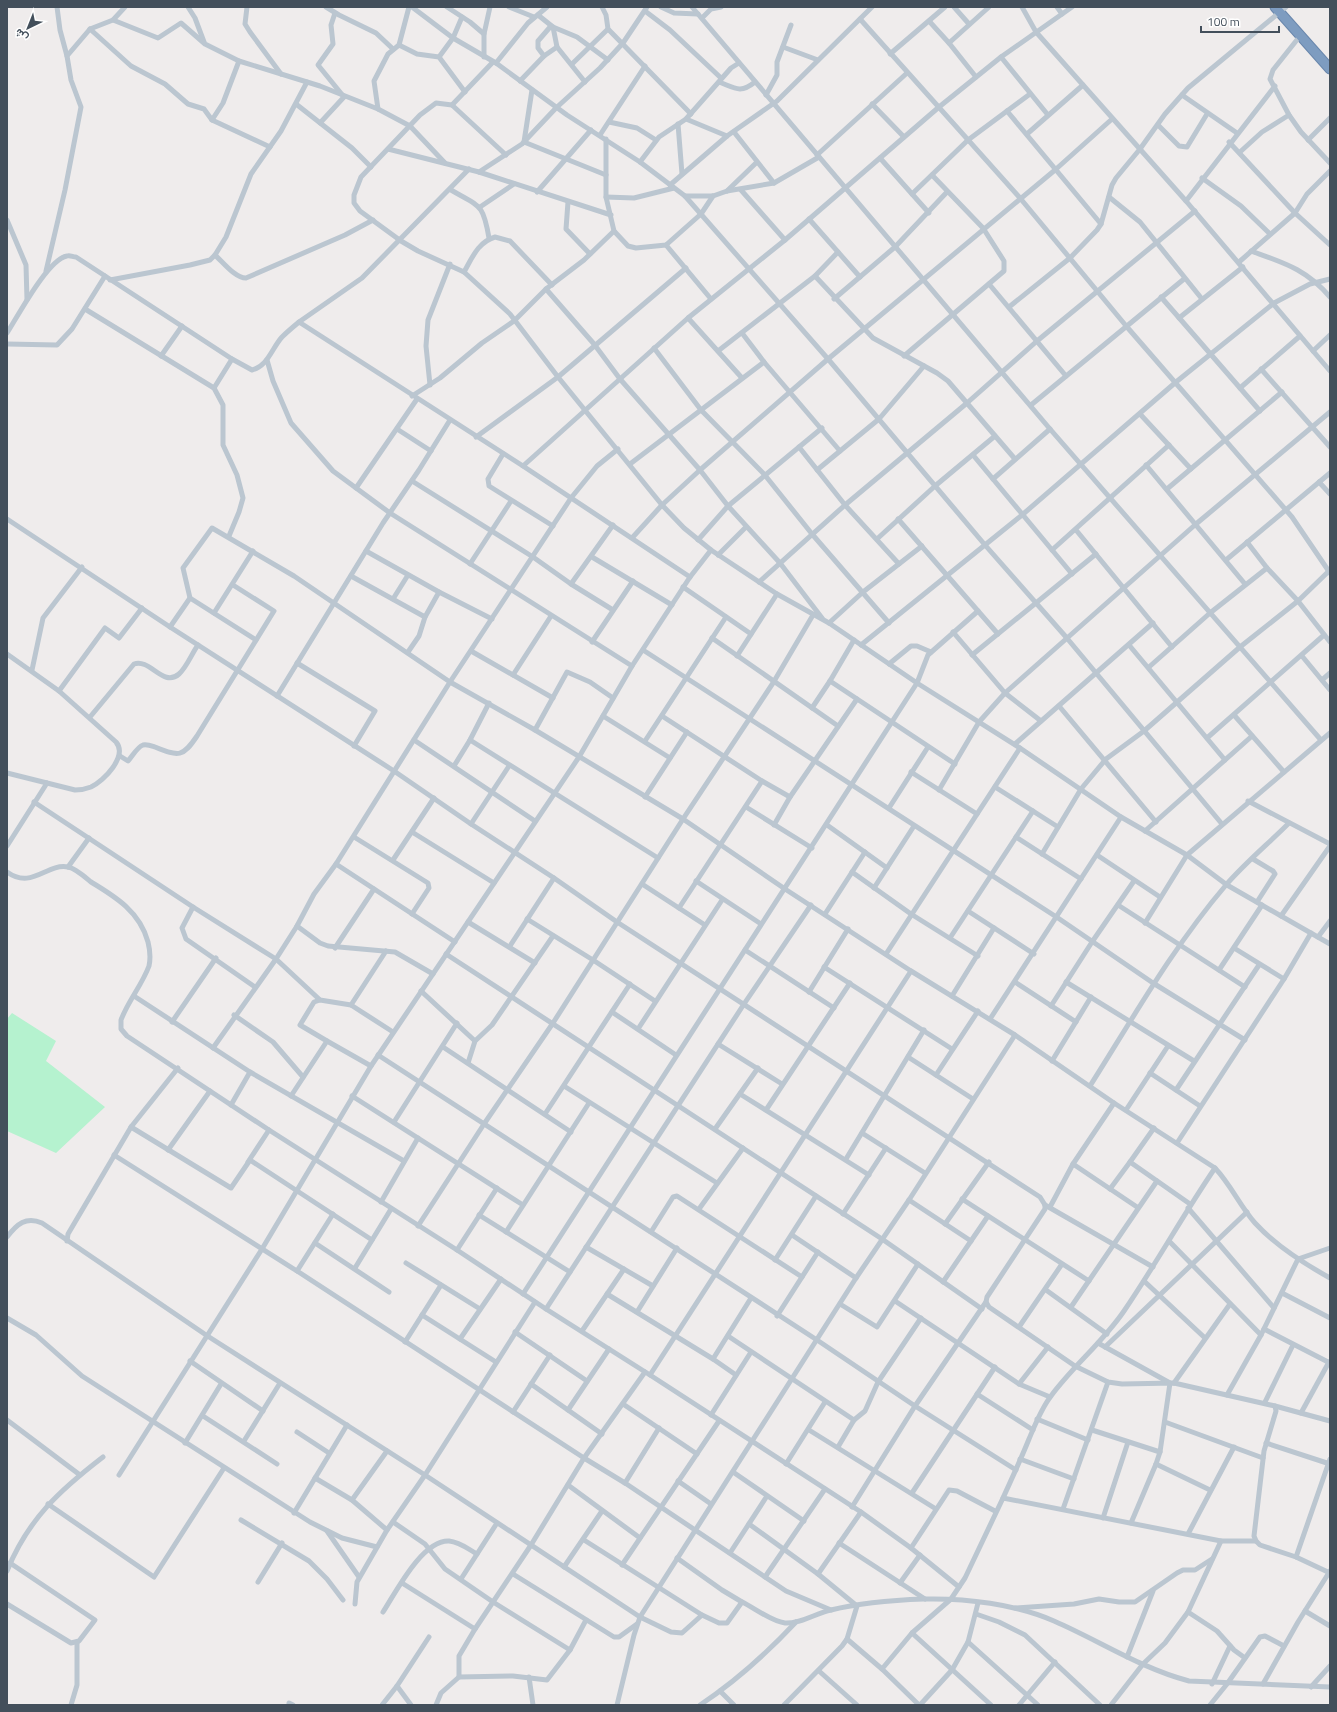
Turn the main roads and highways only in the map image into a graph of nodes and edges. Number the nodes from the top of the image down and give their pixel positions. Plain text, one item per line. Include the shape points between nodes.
1 (1280, 9) edge
2 (1330, 68) edge

1 - 2 highway via 1300,36

